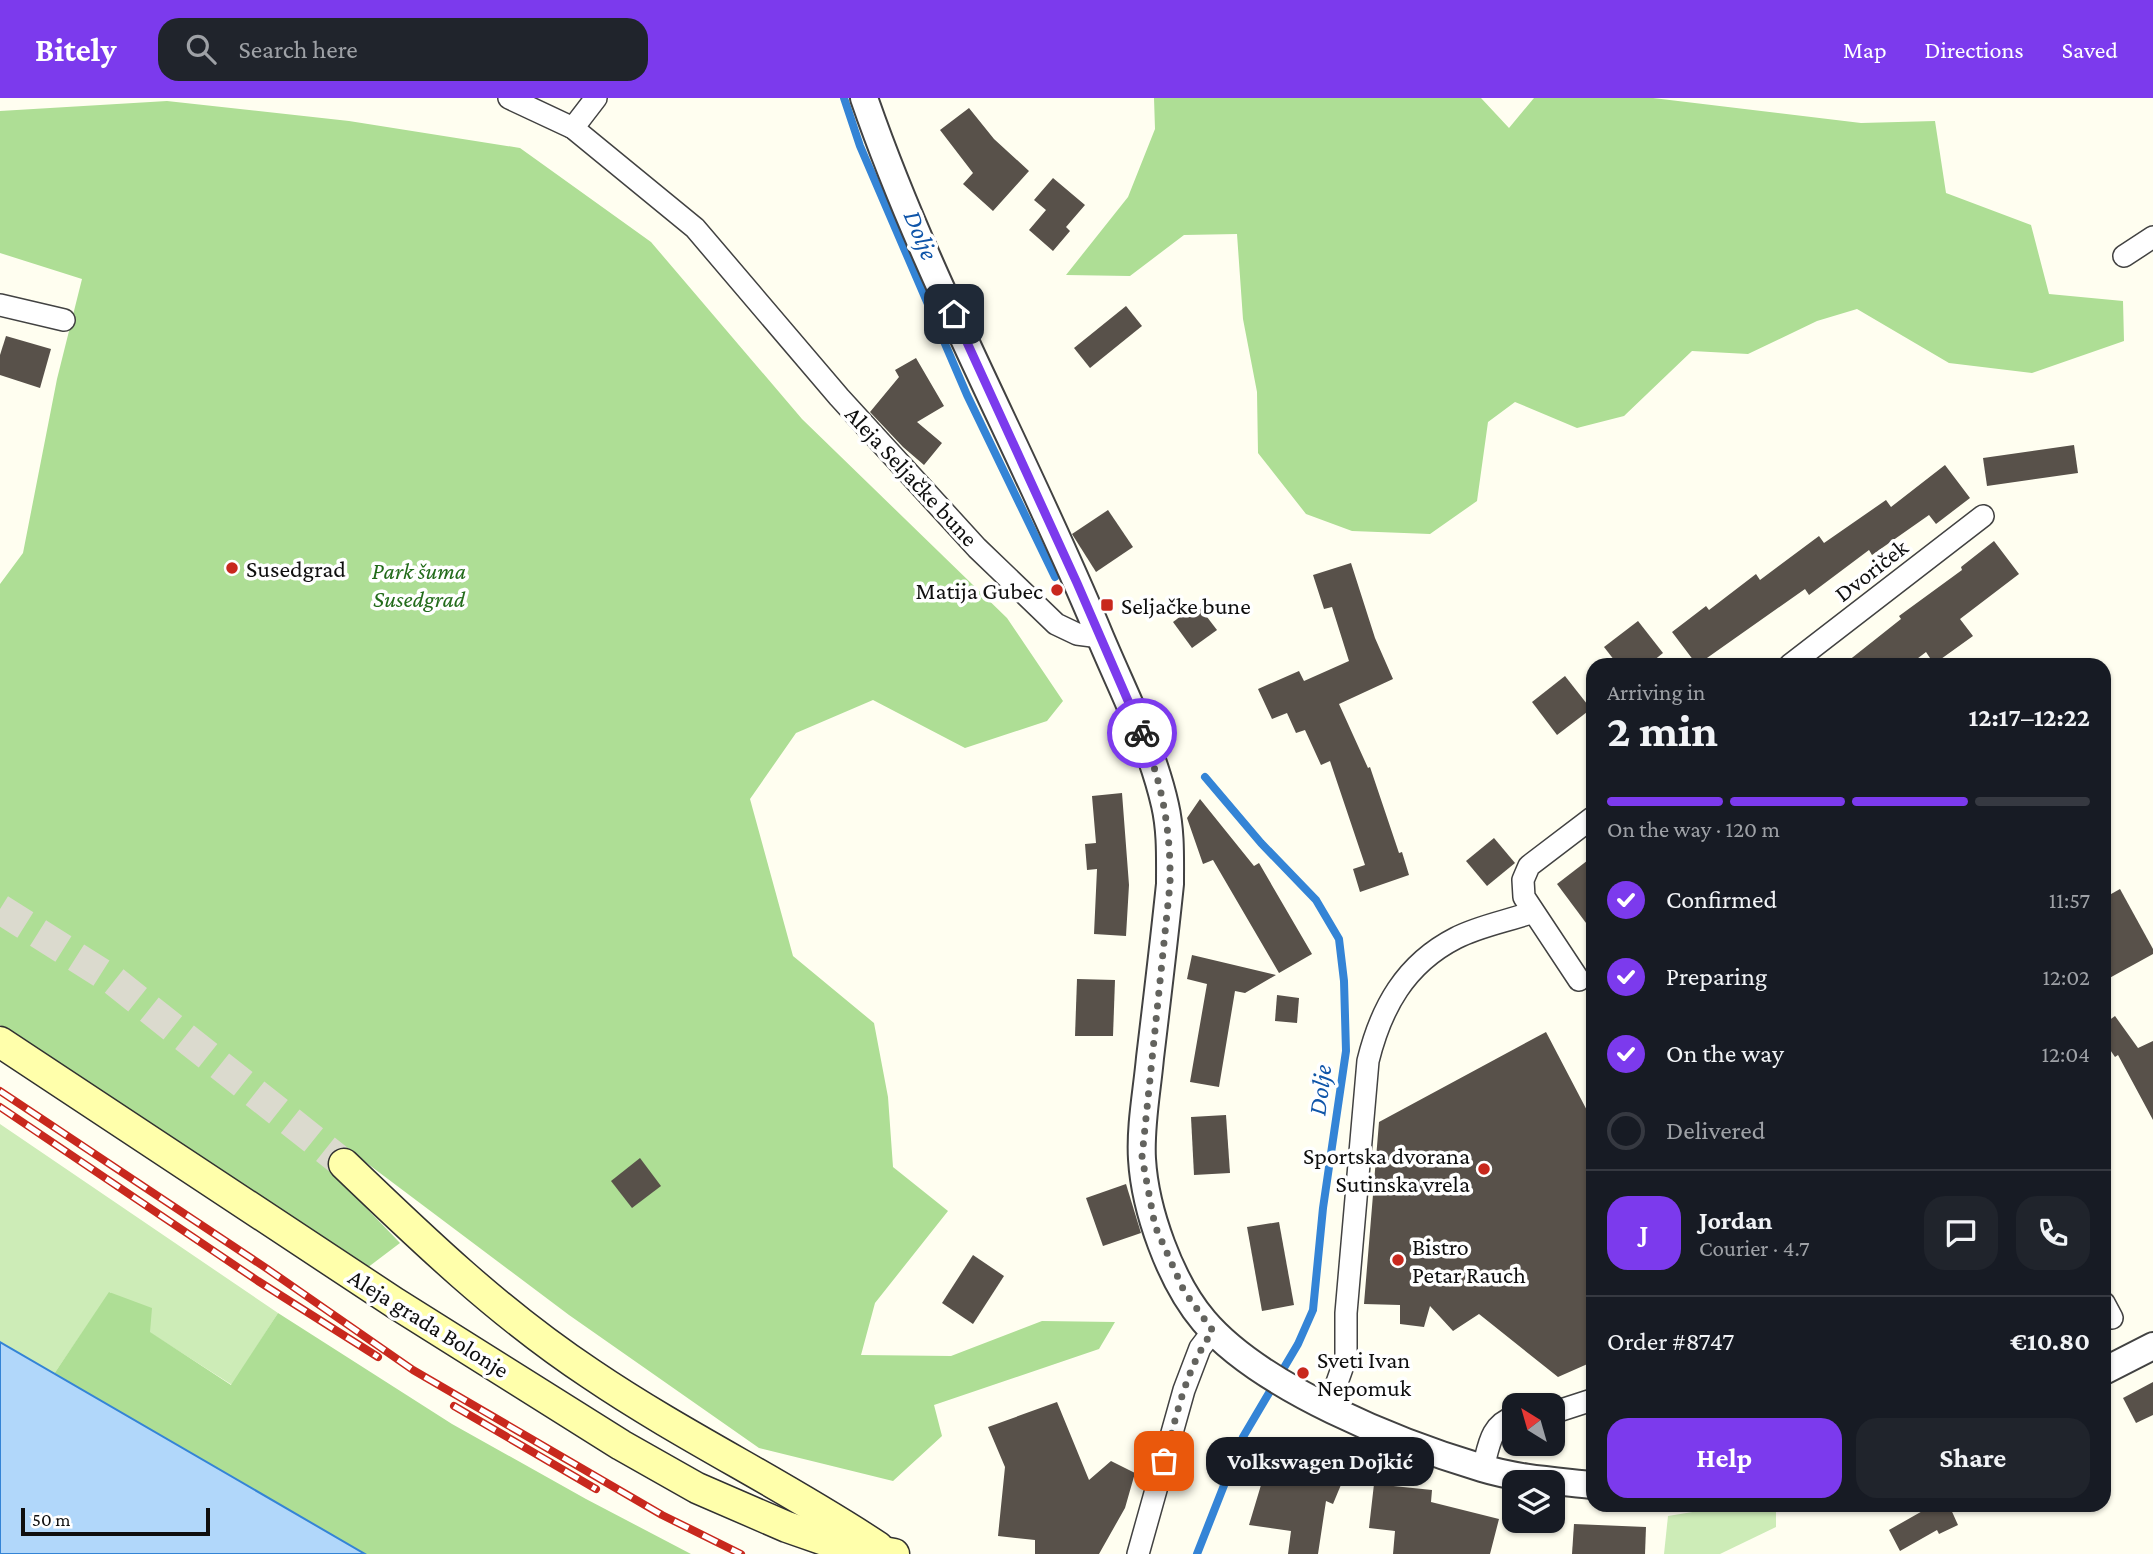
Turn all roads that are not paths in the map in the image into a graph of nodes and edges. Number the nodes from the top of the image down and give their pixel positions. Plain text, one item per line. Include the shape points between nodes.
1 (509, 98) edge
2 (596, 98) edge
3 (864, 98) edge
4 (573, 128) junction
5 (2153, 237) edge
6 (2123, 257) dead end
7 (0, 305) edge
8 (64, 320) dead end
9 (1983, 516) dead end
10 (1100, 637) junction
11 (1799, 658) edge
12 (1586, 823) edge
13 (1533, 912) junction
14 (1579, 980) dead end
15 (0, 1042) edge
16 (344, 1164) tunnel mouth
17 (1213, 1331) junction
18 (2153, 1346) edge
19 (2111, 1367) edge
20 (1586, 1402) edge
21 (1328, 1408) junction
22 (1565, 1409) edge
23 (1502, 1424) edge
24 (1483, 1468) junction
25 (1586, 1484) edge
26 (889, 1552) edge
27 (1138, 1554) edge

1 - 4 street, Aleja Seljačke bune
2 - 4 street
3 - 10 street via 978,372
4 - 10 street, Aleja Seljačke bune via 695,228 839,397 977,548 1056,624 1077,634
5 - 6 street
7 - 8 street
9 - 11 street, Dvoriček
10 - 17 street via 1155,770 1171,844 1142,1148 1147,1192 1172,1267 1192,1305
12 - 13 street via 1530,866 1523,880 1524,897
13 - 14 street
13 - 21 street via 1457,937 1423,959 1394,992 1376,1029 1368,1061 1346,1357
15 - 26 main road, Aleja grada Bolonje via 394,1303 621,1445 697,1488 787,1527 833,1543
16 - 26 main road, Aleja grada Bolonje via 505,1312 588,1373
17 - 21 street via 1244,1358
17 - 27 street via 1200,1348 1184,1391
18 - 19 street
20 - 22 street
21 - 24 street
23 - 24 street via 1491,1435
24 - 25 street

